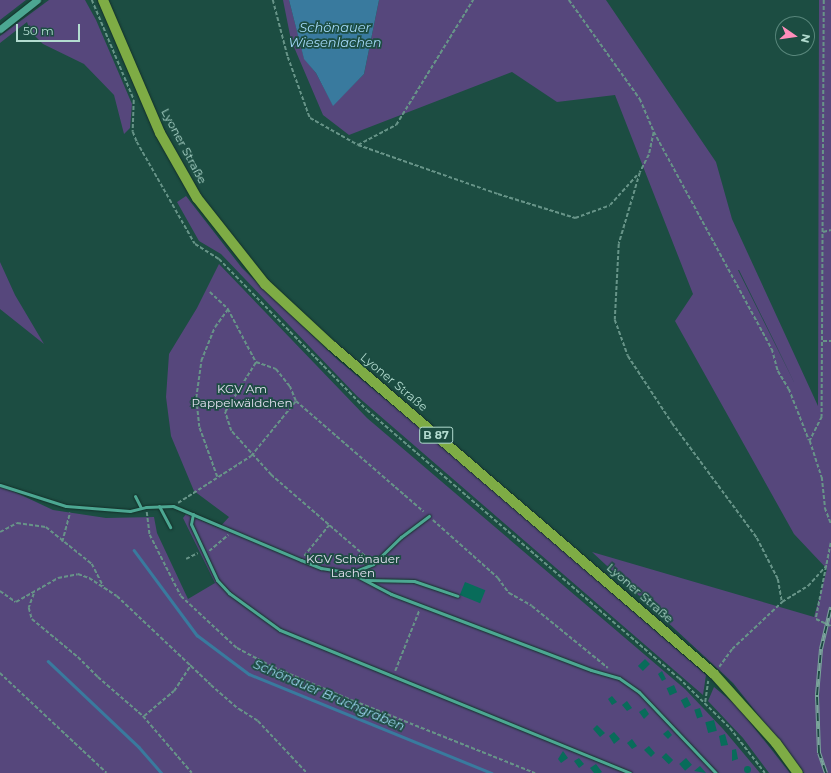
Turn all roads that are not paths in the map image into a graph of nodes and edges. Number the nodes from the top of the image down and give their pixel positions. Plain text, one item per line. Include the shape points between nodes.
1 (37, 0) edge
2 (103, 0) edge
3 (0, 29) edge
4 (0, 485) edge
5 (135, 496) dead end
6 (159, 506) junction
7 (141, 508) junction
8 (194, 514) junction
9 (428, 516) road end
10 (170, 527) dead end
11 (351, 573) junction
12 (365, 580) junction
13 (458, 596) dead end
14 (630, 773) edge
15 (716, 773) edge
16 (798, 773) edge

1 - 3 street
2 - 16 main road, Lyoner Straße / B 87 via 160,133 197,198 264,284 332,346 714,674 776,743
4 - 7 lane via 71,506 130,511
5 - 7 lane
6 - 7 lane
6 - 8 lane via 173,506
6 - 10 lane
8 - 11 lane via 321,568
8 - 14 lane via 191,524 217,580 229,593 280,630
9 - 11 lane via 400,537 373,564
11 - 12 lane
12 - 13 lane via 414,581
12 - 15 lane via 421,606 591,670 619,678 639,692

